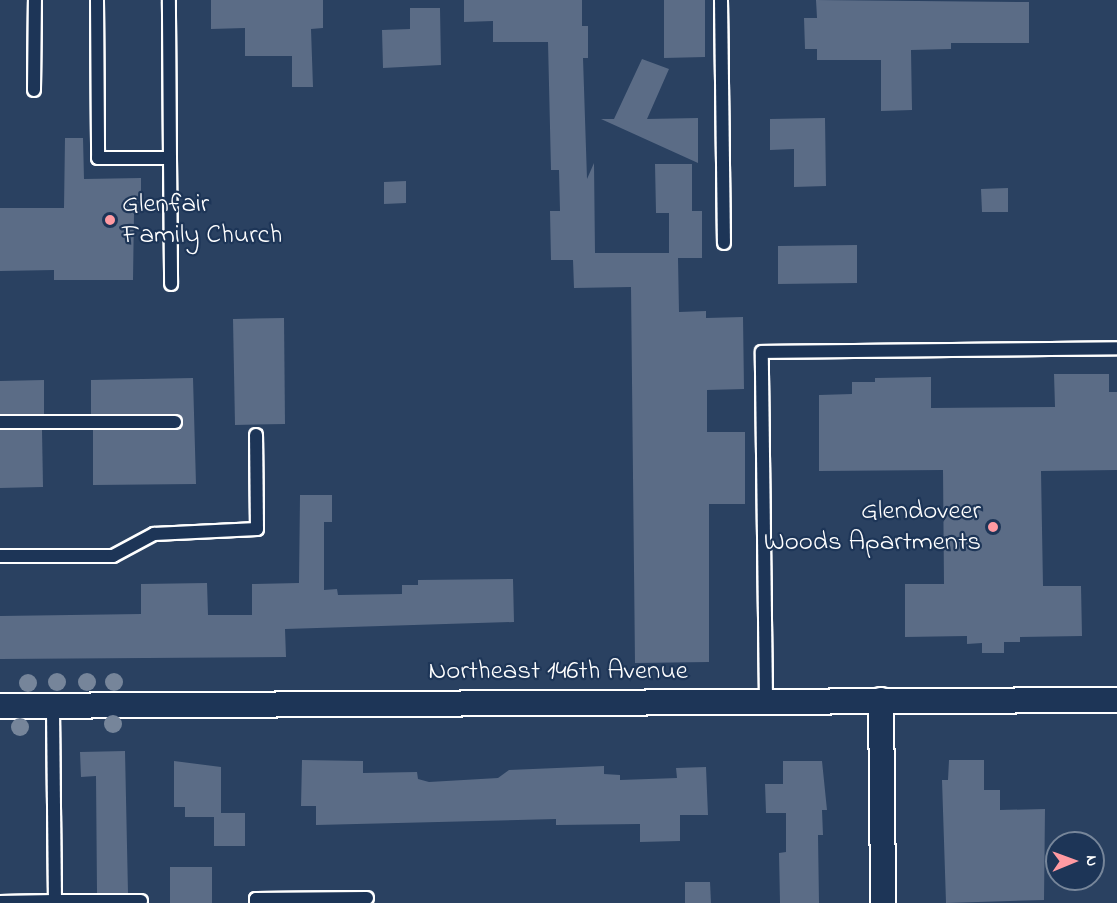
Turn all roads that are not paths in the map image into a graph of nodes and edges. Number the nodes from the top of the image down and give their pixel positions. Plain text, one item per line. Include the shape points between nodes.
1 (35, 0) edge
2 (97, 0) edge
3 (169, 0) edge
4 (721, 0) edge
5 (34, 90) dead end
6 (170, 158) junction
7 (724, 243) dead end
8 (171, 284) dead end
9 (1117, 348) edge
10 (0, 422) edge
11 (175, 422) dead end
12 (256, 435) dead end
13 (0, 556) edge
14 (1117, 699) edge
15 (766, 700) junction
16 (881, 700) junction
17 (0, 706) edge
18 (53, 706) junction
19 (367, 898) dead end
20 (55, 901) junction
21 (141, 901) dead end
22 (0, 902) edge
23 (256, 903) edge
24 (884, 903) edge

1 - 5 lane
2 - 6 lane via 98,158
3 - 6 lane
4 - 7 lane
6 - 8 lane
9 - 15 lane via 762,352
10 - 11 lane
12 - 13 lane via 257,530 154,534 112,556
14 - 16 street, Northeast 146th Avenue
15 - 16 street, Northeast 146th Avenue
15 - 18 street, Northeast 146th Avenue
16 - 24 street
17 - 18 street, Northeast 146th Avenue
18 - 20 lane
19 - 23 lane via 256,899
20 - 21 lane
20 - 22 lane

